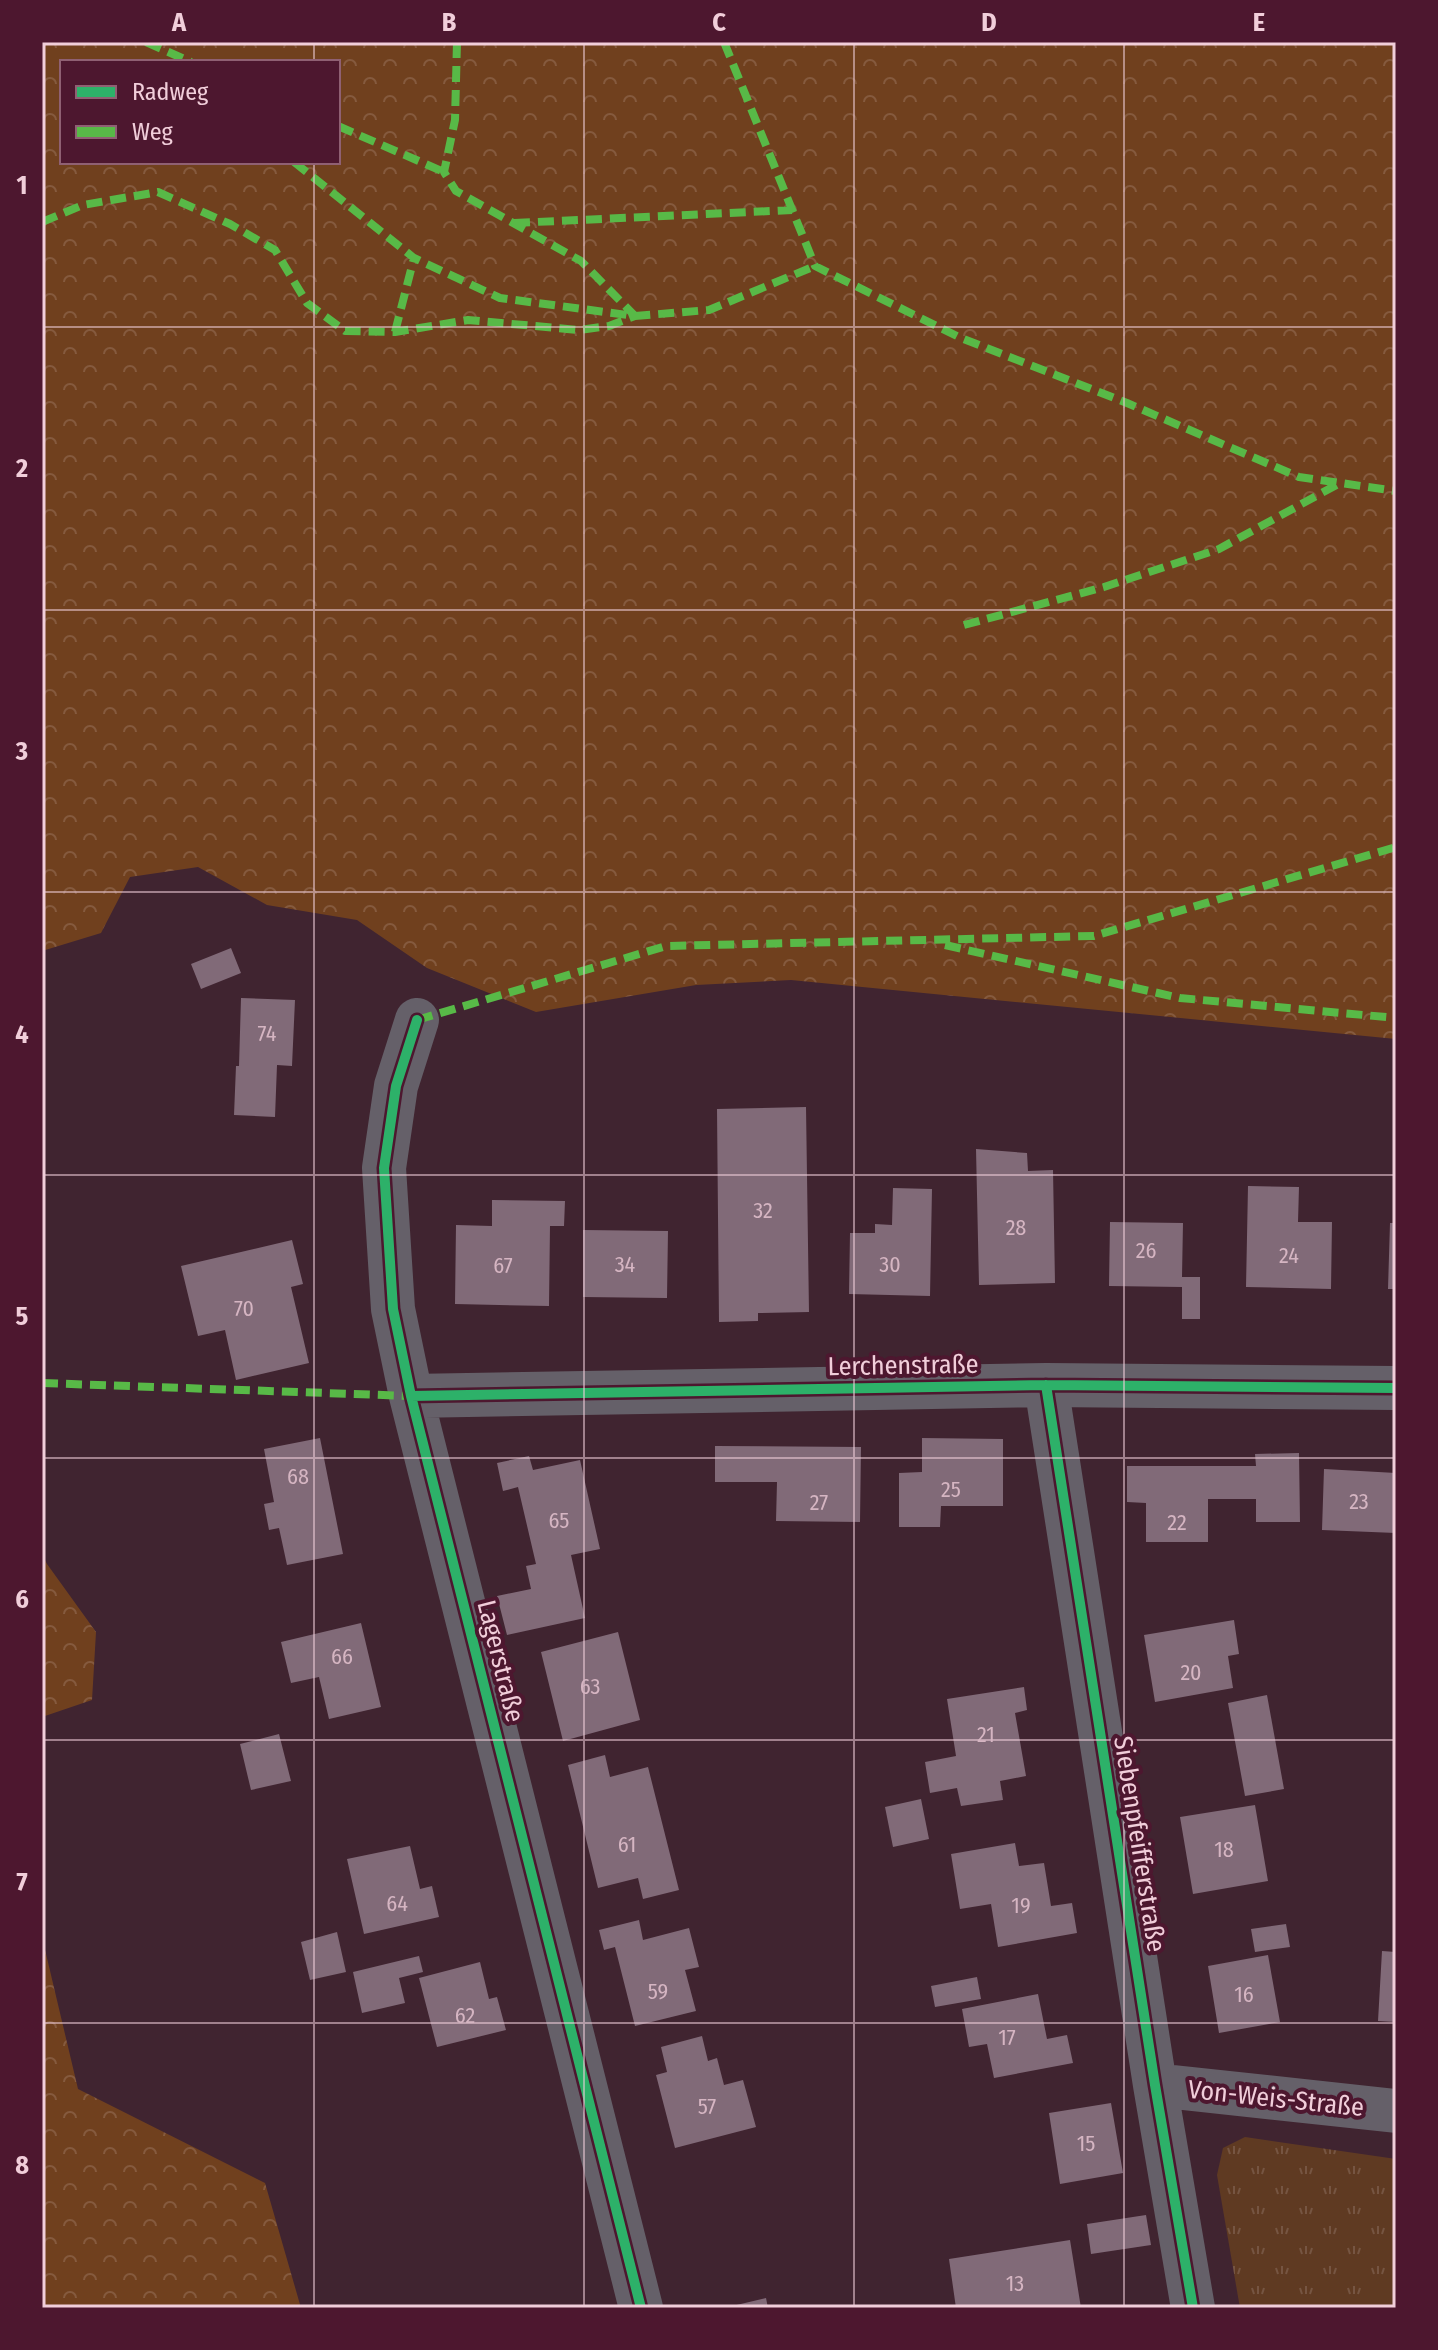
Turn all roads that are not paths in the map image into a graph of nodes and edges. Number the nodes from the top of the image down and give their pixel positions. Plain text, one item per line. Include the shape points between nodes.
1 (417, 1020) dead end
2 (1046, 1385) junction
3 (1396, 1388) edge
4 (411, 1396) junction
5 (1155, 2085) junction
6 (1396, 2111) edge
7 (641, 2308) edge
8 (1193, 2308) edge

1 - 4 street, Lagerstraße via 396,1086 384,1168 393,1309
2 - 3 street, Lerchenstraße
2 - 4 street, Lerchenstraße
2 - 5 street, Siebenpfeifferstraße
4 - 7 street, Lagerstraße
5 - 6 street, Von-Weis-Straße
5 - 8 street, Siebenpfeifferstraße

